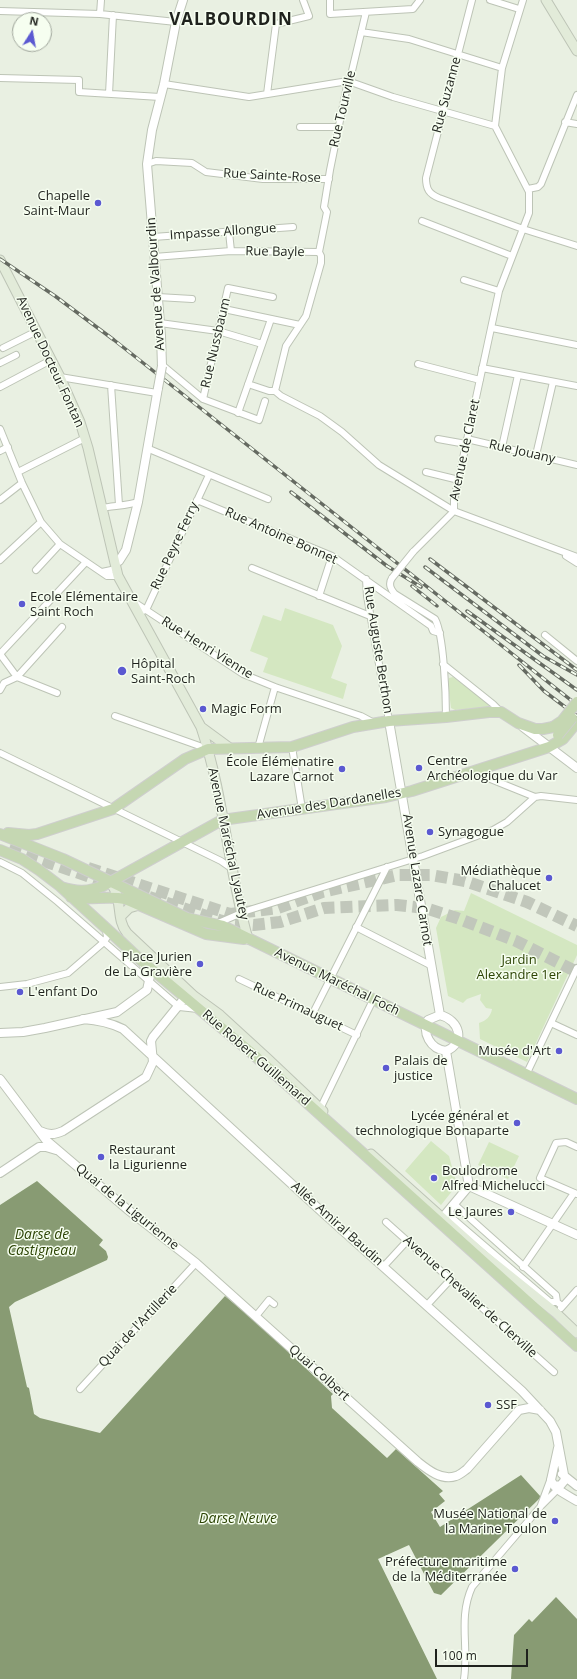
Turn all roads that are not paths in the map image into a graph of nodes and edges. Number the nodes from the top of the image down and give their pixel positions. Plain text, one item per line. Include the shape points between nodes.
1 (101, 0) edge
2 (183, 0) edge
3 (303, 0) edge
4 (330, 0) edge
5 (420, 0) edge
6 (472, 0) edge
7 (490, 0) edge
8 (523, 0) edge
9 (546, 0) edge
10 (520, 9) junction
11 (0, 11) edge
12 (366, 12) junction
13 (100, 14) junction
14 (113, 15) junction
15 (176, 22) junction
16 (361, 32) junction
17 (576, 46) edge
18 (458, 54) junction
19 (502, 68) junction
20 (0, 78) edge
21 (348, 81) junction
22 (164, 84) junction
23 (109, 94) junction
24 (267, 94) junction
25 (577, 96) edge
26 (160, 97) junction
27 (442, 111) junction
28 (565, 122) junction
29 (577, 124) edge
30 (495, 126) junction
31 (300, 127) dead end
32 (338, 127) junction
33 (147, 164) junction
34 (329, 179) junction
35 (528, 189) junction
36 (422, 221) dead end
37 (293, 227) dead end
38 (523, 229) junction
39 (229, 232) junction
40 (153, 237) junction
41 (577, 246) edge
42 (231, 251) junction
43 (318, 252) junction
44 (512, 256) junction
45 (154, 257) junction
46 (2, 263) edge
47 (464, 280) dead end
48 (499, 291) junction
49 (158, 297) junction
50 (273, 297) dead end
51 (192, 299) dead end
52 (224, 309) junction
53 (271, 319) junction
54 (160, 323) junction
55 (300, 325) junction
56 (492, 328) junction
57 (37, 331) junction
58 (218, 331) junction
59 (262, 344) junction
60 (577, 346) edge
61 (4, 348) dead end
62 (16, 356) dead end
63 (50, 360) junction
64 (0, 363) edge
65 (418, 364) dead end
66 (162, 365) junction
67 (482, 368) junction
68 (518, 375) junction
69 (60, 377) junction
70 (480, 380) junction
71 (553, 382) junction
72 (248, 384) junction
73 (111, 385) junction
74 (577, 386) edge
75 (0, 387) edge
76 (158, 390) junction
77 (275, 392) junction
78 (203, 399) junction
79 (265, 401) dead end
80 (238, 413) junction
81 (0, 429) edge
82 (85, 438) junction
83 (438, 439) dead end
84 (467, 442) junction
85 (8, 447) junction
86 (502, 447) junction
87 (148, 449) junction
88 (0, 451) edge
89 (536, 455) junction
90 (577, 465) edge
91 (18, 472) junction
92 (426, 472) dead end
93 (208, 475) junction
94 (459, 480) junction
95 (22, 483) junction
96 (268, 499) dead end
97 (0, 500) edge
98 (197, 500) junction
99 (138, 502) junction
100 (119, 504) junction
101 (102, 508) junction
102 (454, 511) junction
103 (41, 522) junction
104 (60, 544) junction
105 (560, 552) junction
106 (332, 556) junction
107 (577, 557) edge
108 (0, 560) edge
109 (86, 562) junction
110 (577, 563) edge
111 (252, 568) dead end
112 (116, 569) junction
113 (36, 570) dead end
114 (366, 579) junction
115 (319, 596) junction
116 (142, 612) junction
117 (370, 616) junction
118 (62, 627) dead end
119 (440, 632) junction
120 (545, 635) dead end
121 (0, 654) edge
122 (577, 661) edge
123 (443, 664) junction
124 (17, 678) junction
125 (2, 681) edge
126 (276, 687) junction
127 (0, 690) edge
128 (57, 693) dead end
129 (577, 702) edge
130 (577, 711) edge
131 (501, 712) junction
132 (115, 716) dead end
133 (446, 717) junction
134 (389, 721) junction
135 (577, 722) edge
136 (376, 723) junction
137 (518, 723) junction
138 (201, 727) junction
139 (556, 738) junction
140 (231, 748) junction
141 (258, 748) junction
142 (292, 748) junction
143 (208, 749) junction
144 (0, 753) edge
145 (577, 768) edge
146 (478, 770) junction
147 (403, 793) junction
148 (535, 797) junction
149 (577, 800) edge
150 (113, 809) junction
151 (302, 809) junction
152 (222, 820) junction
153 (0, 827) edge
154 (0, 833) edge
155 (17, 835) junction
156 (183, 842) junction
157 (0, 850) edge
158 (63, 859) junction
159 (413, 859) junction
160 (0, 862) edge
161 (386, 867) junction
162 (231, 868) junction
163 (110, 882) junction
164 (60, 886) junction
165 (71, 897) junction
166 (119, 898) junction
167 (139, 905) junction
168 (241, 912) junction
169 (121, 916) junction
170 (216, 924) junction
171 (356, 927) junction
172 (106, 930) junction
173 (248, 939) junction
174 (104, 942) junction
175 (143, 962) junction
176 (432, 966) junction
177 (577, 968) edge
178 (575, 976) edge
179 (239, 979) dead end
180 (331, 979) junction
181 (149, 982) junction
182 (184, 986) junction
183 (0, 987) edge
184 (185, 997) junction
185 (374, 1000) junction
186 (178, 1007) junction
187 (200, 1009) junction
188 (313, 1013) junction
189 (440, 1015) junction
190 (83, 1020) junction
191 (551, 1022) junction
192 (426, 1026) junction
193 (0, 1033) edge
194 (357, 1035) junction
195 (577, 1035) edge
196 (457, 1041) junction
197 (446, 1052) junction
198 (153, 1056) junction
199 (526, 1075) junction
200 (0, 1079) edge
201 (577, 1099) edge
202 (318, 1111) junction
203 (38, 1130) junction
204 (63, 1131) junction
205 (48, 1141) junction
206 (39, 1147) junction
207 (577, 1147) edge
208 (59, 1151) junction
209 (0, 1172) edge
210 (469, 1186) junction
211 (576, 1193) edge
212 (452, 1207) junction
213 (441, 1219) junction
214 (386, 1222) dead end
215 (554, 1224) junction
216 (577, 1235) edge
217 (407, 1241) junction
218 (196, 1263) junction
219 (384, 1266) junction
220 (523, 1267) junction
221 (492, 1269) junction
222 (451, 1279) junction
223 (577, 1290) edge
224 (274, 1304) dead end
225 (427, 1305) junction
226 (559, 1307) junction
227 (256, 1316) junction
228 (577, 1333) edge
229 (577, 1346) edge
230 (554, 1372) dead end
231 (80, 1389) dead end
232 (522, 1391) junction
233 (519, 1410) junction
234 (540, 1410) junction
235 (558, 1443) junction
236 (552, 1476) junction
237 (564, 1476) junction
238 (576, 1485) edge
239 (558, 1486) junction
240 (577, 1501) edge
241 (541, 1506) junction
242 (464, 1679) edge

1 - 13 street
2 - 15 street, Avenue de Valbourdin
3 - 24 street via 309,16 276,24
4 - 12 street via 330,14
5 - 12 street via 413,9
6 - 18 street, Rue Suzanne
7 - 10 street
8 - 10 street
9 - 17 main road
10 - 19 street
11 - 13 street
12 - 16 street, Rue Tourville
13 - 14 street
14 - 15 street
14 - 23 street
15 - 22 street, Avenue de Valbourdin
16 - 18 street via 409,39
16 - 21 street, Rue Tourville
18 - 19 street
18 - 27 street, Rue Suzanne
19 - 30 street
20 - 23 street via 79,80 79,92
21 - 24 street
21 - 27 street
21 - 32 street, Rue Tourville
22 - 24 street via 248,97
22 - 26 street, Avenue de Valbourdin
23 - 26 street
25 - 28 street
26 - 33 street, Avenue de Valbourdin
27 - 30 street
27 - 38 street, Rue Suzanne via 426,178 427,190 439,198
28 - 29 street
28 - 35 street via 541,184
30 - 35 street, Avenue de Claret
31 - 32 street
32 - 34 street, Rue Tourville
33 - 34 street, Rue Sainte-Rose via 156,161 192,163 206,172 263,179
33 - 40 street, Avenue de Valbourdin
34 - 43 street, Rue Tourville via 324,207 327,212
35 - 38 street, Avenue de Claret via 530,208
36 - 44 street
37 - 39 street, Impasse Allongue
38 - 41 street
38 - 44 street, Avenue de Claret
39 - 40 street, Impasse Allongue
39 - 42 street, Rue Bayle
40 - 45 street, Avenue de Valbourdin
42 - 43 street, Rue Bayle
42 - 45 street, Rue Bayle
43 - 55 street, Rue Tourville via 321,263 306,316
44 - 48 street, Avenue de Claret
45 - 49 street, Avenue de Valbourdin
46 - 57 main road, Avenue Docteur Fontan
47 - 48 street
48 - 56 street, Avenue de Claret
49 - 51 street
49 - 54 street, Avenue de Valbourdin
50 - 52 street, Rue Nussbaum via 228,288
52 - 53 street
52 - 58 street, Rue Nussbaum
53 - 55 street
53 - 59 street
54 - 58 street
54 - 66 street, Avenue de Valbourdin
55 - 77 street, Rue Tourville via 286,346
56 - 60 street
56 - 67 street, Avenue de Claret
57 - 61 street
57 - 63 main road, Avenue Docteur Fontan
58 - 59 street
58 - 78 street, Rue Nussbaum
59 - 72 street
62 - 64 street
63 - 69 main road, Avenue Docteur Fontan
63 - 75 street
65 - 70 street
66 - 76 street, Avenue de Valbourdin, bridge
66 - 78 street
67 - 68 street
67 - 70 street, Avenue de Claret
68 - 71 street
68 - 86 street
69 - 73 street
69 - 82 main road, Avenue Docteur Fontan
70 - 84 street, Avenue de Claret
71 - 74 street
71 - 89 street
72 - 77 street
72 - 80 street
73 - 76 street
73 - 100 street
76 - 87 street, Avenue de Valbourdin
77 - 102 street via 320,416 342,432 379,466
78 - 80 street
79 - 80 street via 259,420
81 - 85 street
82 - 91 street
82 - 101 main road, Avenue Docteur Fontan
83 - 84 street, Rue Jouany
84 - 86 street, Rue Jouany
84 - 94 street, Avenue de Claret
85 - 88 street
85 - 91 street
86 - 89 street, Rue Jouany
87 - 93 street
87 - 99 street, Avenue de Valbourdin
89 - 90 street, Rue Jouany
91 - 95 street
92 - 94 street
93 - 96 street
93 - 98 street, Rue Peyre Ferry
94 - 102 street, Avenue de Claret
95 - 97 street
95 - 103 street
98 - 106 street, Rue Antoine Bonnet
98 - 116 street, Rue Peyre Ferry
99 - 100 street
99 - 112 street, Avenue de Valbourdin via 126,550
100 - 101 street
101 - 112 main road, Avenue Docteur Fontan
102 - 105 street
102 - 119 street, Avenue de Claret, bridge via 413,552 390,583 392,591 435,619
103 - 104 street
103 - 108 street
104 - 109 street
104 - 113 street
105 - 107 street
105 - 110 street
106 - 114 street, Rue Antoine Bonnet
106 - 115 street
109 - 112 street via 107,576
109 - 121 street
111 - 115 street
112 - 116 main road, Avenue Docteur Fontan via 132,601
114 - 117 street, Rue Auguste Berthon
114 - 119 street, Rue Antoine Bonnet via 431,626 433,631
115 - 117 street
116 - 126 street, Rue Henri Vienne via 243,674
116 - 138 main road, Avenue Maréchal Lyautey
117 - 134 street, Rue Auguste Berthon
118 - 124 street
119 - 123 street, Avenue de Claret
120 - 122 street
121 - 124 street
123 - 131 street
123 - 133 street, Avenue de Claret
124 - 125 street
124 - 128 street
125 - 127 street
126 - 136 street, Rue Henri Vienne
126 - 141 street
129 - 139 main road, bridge via 562,721
130 - 139 main road, bridge
131 - 133 main road
131 - 137 main road
132 - 143 street
133 - 134 main road
134 - 136 main road
134 - 147 street, Avenue Lazare Carnot
135 - 139 main road
136 - 142 main road via 353,727
137 - 139 street
137 - 139 main road
138 - 140 main road
138 - 143 main road, Avenue Maréchal Lyautey
139 - 145 street
139 - 146 main road, Avenue des Dardanelles
140 - 141 main road
140 - 143 main road
141 - 142 main road
142 - 151 street
143 - 150 main road via 186,759
143 - 152 main road, Avenue Maréchal Lyautey
144 - 150 street
146 - 147 main road, Avenue des Dardanelles
146 - 148 street via 488,778
147 - 151 main road, Avenue des Dardanelles
147 - 159 street, Avenue Lazare Carnot
148 - 149 street
148 - 159 street via 493,830
150 - 155 main road via 37,834
150 - 156 street
151 - 152 main road, Avenue des Dardanelles
152 - 156 main road, Avenue des Dardanelles
152 - 162 main road, Avenue Maréchal Lyautey
153 - 155 main road
154 - 155 main road
154 - 158 main road
155 - 158 main road via 51,850
156 - 162 street
156 - 163 main road, Avenue des Dardanelles
157 - 164 main road via 28,863
158 - 163 main road, Avenue Maréchal Foch
159 - 161 street
159 - 176 street, Avenue Lazare Carnot
160 - 174 street via 22,873
161 - 168 street
161 - 171 street
162 - 168 main road, Avenue Maréchal Lyautey
163 - 164 main road, Avenue des Dardanelles via 87,891
163 - 166 main road
163 - 170 main road, Avenue Maréchal Foch via 187,918
164 - 165 main road, Rue Robert Guillemard
165 - 166 main road via 85,900
165 - 172 main road, Rue Robert Guillemard
166 - 167 main road
166 - 169 main road, Rue Robert Guillemard
167 - 169 main road via 129,908
167 - 173 main road via 206,934
168 - 170 street
168 - 173 main road, Avenue Maréchal Lyautey
169 - 182 main road, Rue Robert Guillemard via 127,933
170 - 173 main road, Avenue Maréchal Foch
171 - 176 street
171 - 180 street
172 - 174 street via 107,937
172 - 175 main road, Rue Robert Guillemard
173 - 180 main road, Avenue Maréchal Foch
174 - 181 street
174 - 183 street via 68,973 27,984
175 - 181 street via 150,976
175 - 184 main road, Rue Robert Guillemard
176 - 189 street, Avenue Lazare Carnot
177 - 178 street
178 - 191 street
179 - 188 street, Rue Primauguet
180 - 185 main road, Avenue Maréchal Foch
180 - 188 street
181 - 186 street
181 - 190 street via 147,990 117,1012
182 - 184 street
182 - 202 main road, Rue Robert Guillemard via 226,1021
184 - 186 street
184 - 187 main road, Rue Robert Guillemard
185 - 192 main road, Avenue Maréchal Foch
185 - 194 street
186 - 187 street
186 - 198 street via 153,1037
187 - 202 main road, Rue Robert Guillemard
188 - 194 street, Rue Primauguet
189 - 192 street via 428,1020
189 - 196 street via 451,1019 455,1024
190 - 193 street via 23,1032
190 - 198 street, Allée Amiral Baudin via 112,1023 123,1029
191 - 195 street
191 - 199 street
192 - 196 main road, Avenue Maréchal Foch
192 - 197 street via 428,1040
194 - 202 street
196 - 197 street
196 - 199 main road, Avenue Maréchal Foch
197 - 210 street
198 - 204 street via 146,1077
198 - 219 street, Allée Amiral Baudin
199 - 201 main road, Avenue Maréchal Foch
200 - 203 street, Quai de la Ligurienne
202 - 213 main road, Rue Robert Guillemard
202 - 213 main road, Rue Robert Guillemard via 410,1195
203 - 204 street via 54,1135
203 - 205 street, Quai de la Ligurienne
204 - 205 street
204 - 208 street via 57,1138
205 - 206 street
205 - 208 street, Quai de la Ligurienne
206 - 208 street
206 - 209 street
207 - 211 street via 566,1142 556,1143 540,1178
208 - 218 street, Quai de la Ligurienne via 126,1209
210 - 212 street
210 - 215 street
211 - 215 street
212 - 213 street
212 - 220 street
212 - 226 street via 452,1218
213 - 221 main road via 452,1234
213 - 226 main road via 494,1264
214 - 217 street, Avenue Chevalier de Clerville
215 - 216 street
215 - 220 street
217 - 219 street
217 - 222 street, Avenue Chevalier de Clerville
218 - 227 street, Quai Colbert
218 - 231 street, Quai de l'Artillerie
219 - 225 street, Allée Amiral Baudin
220 - 226 street via 556,1295
221 - 226 street via 550,1312
221 - 229 main road
222 - 225 street
222 - 230 street, Avenue Chevalier de Clerville
223 - 226 street
224 - 227 street via 269,1300
225 - 232 street, Allée Amiral Baudin
226 - 228 main road
227 - 233 street, Quai Colbert via 418,1462 444,1477 456,1476 467,1469
232 - 233 street via 522,1405
232 - 234 street, Allée Amiral Baudin
233 - 234 street
234 - 235 street, Allée Amiral Baudin via 550,1421
235 - 236 street
235 - 237 street, Allée Amiral Baudin
236 - 237 street via 559,1472
236 - 239 street via 552,1483
236 - 241 street
237 - 238 street
237 - 239 street via 565,1480
239 - 240 street
239 - 241 street
241 - 242 street via 472,1587 466,1599

